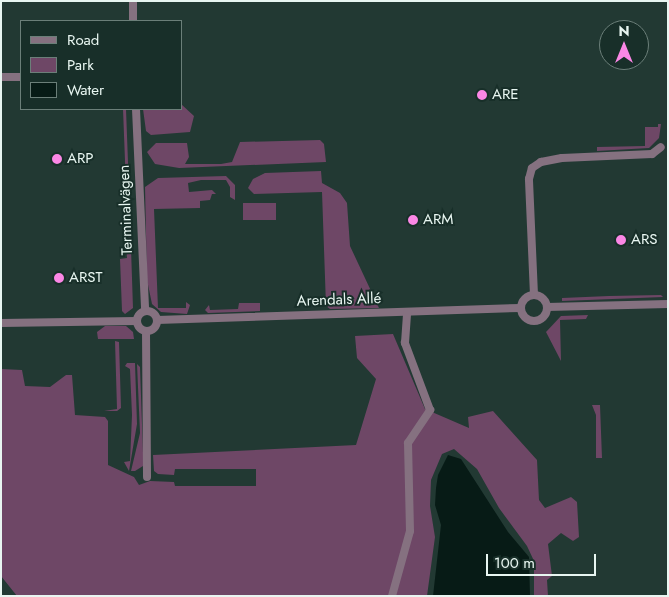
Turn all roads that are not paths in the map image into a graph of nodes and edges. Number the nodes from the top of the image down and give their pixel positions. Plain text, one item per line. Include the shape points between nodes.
1 (133, 1) edge
2 (133, 20) edge
3 (1, 77) edge
4 (20, 77) edge
5 (136, 110) edge
6 (662, 148) dead end
7 (534, 295) junction
8 (668, 304) edge
9 (547, 307) junction
10 (521, 308) junction
11 (145, 310) junction
12 (407, 312) junction
13 (158, 320) junction
14 (137, 321) junction
15 (1, 323) edge
16 (146, 331) junction
17 (147, 477) dead end
18 (392, 596) edge

1 - 2 street
3 - 4 street
5 - 11 street, Terminalvägen
6 - 7 street via 652,154 562,158 542,162 532,168 529,179
7 - 9 street via 543,299
7 - 10 street via 525,299
8 - 9 street
9 - 10 street via 544,317 534,321 525,318
10 - 12 street, Arendals Allé
11 - 13 street via 154,312
11 - 14 street
12 - 13 street, Arendals Allé
12 - 18 street via 405,343 430,410 408,444 410,531
13 - 16 street via 154,328
14 - 15 street
14 - 16 street
16 - 17 street

